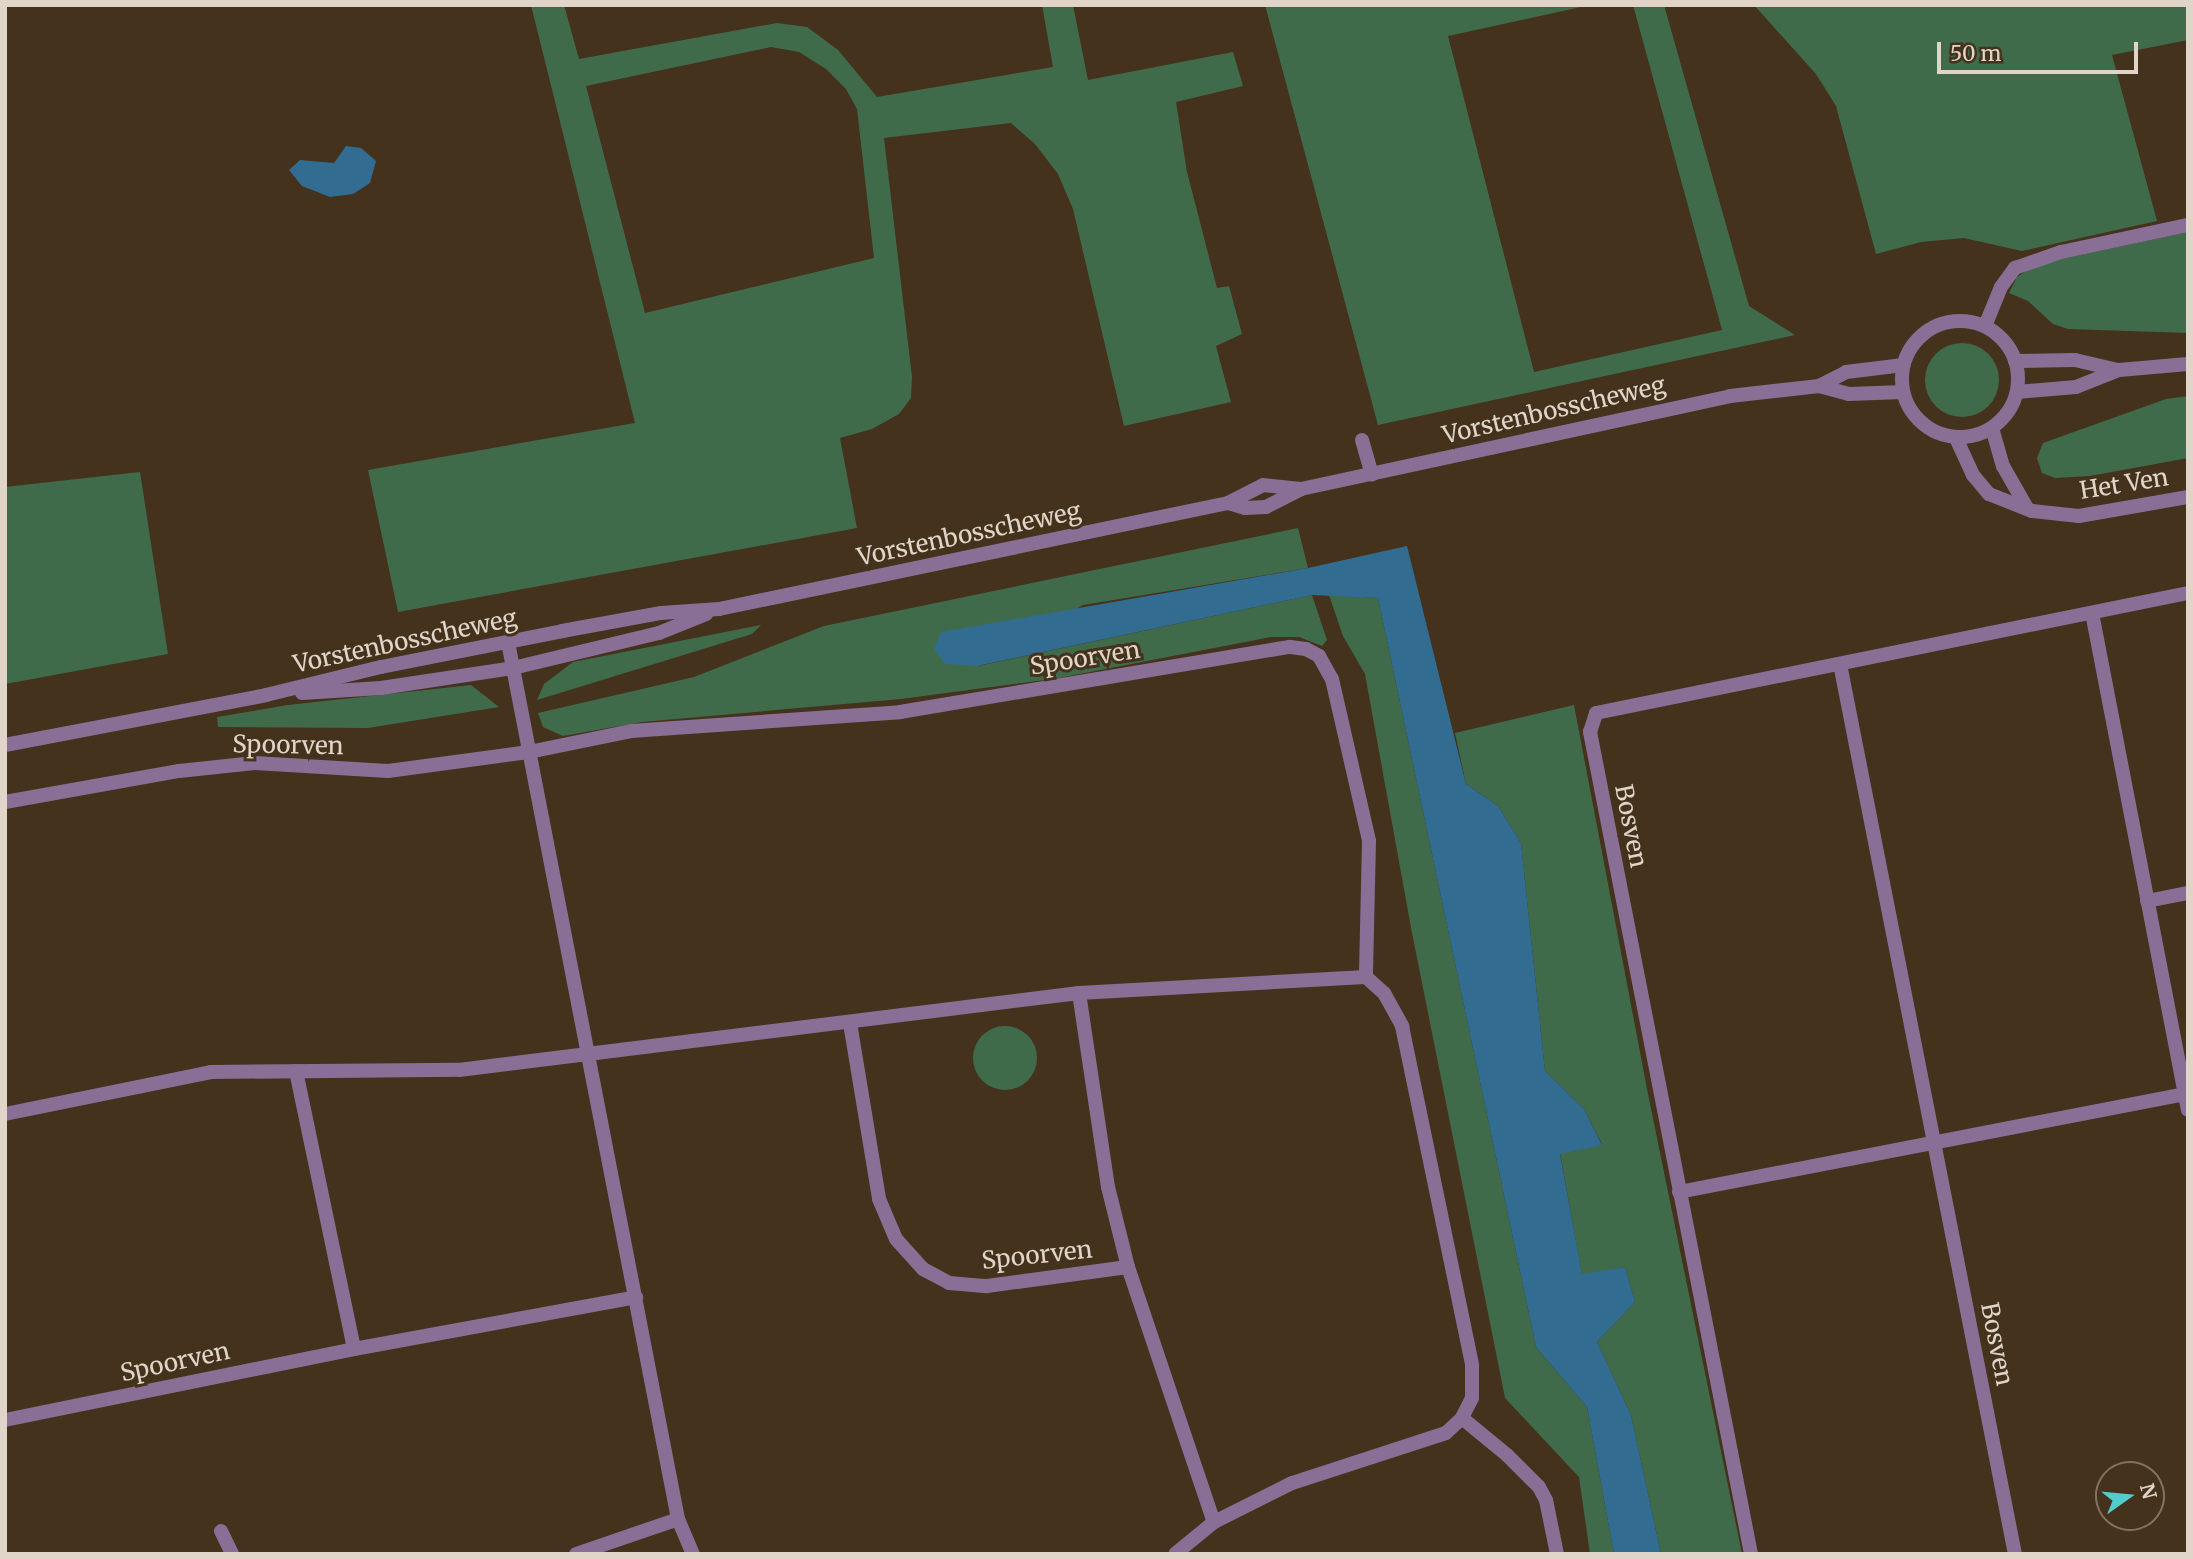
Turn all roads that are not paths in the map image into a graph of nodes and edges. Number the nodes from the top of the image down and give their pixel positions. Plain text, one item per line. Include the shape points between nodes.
1 (2188, 225) edge
2 (1985, 326) junction
3 (2015, 361) junction
4 (2188, 364) edge
5 (1903, 365) junction
6 (2119, 370) junction
7 (1819, 386) junction
8 (1903, 392) junction
9 (2017, 393) junction
10 (1992, 428) junction
11 (1956, 438) junction
12 (1362, 440) dead end
13 (1371, 475) junction
14 (1301, 489) junction
15 (2188, 497) edge
16 (1228, 503) junction
17 (2027, 508) junction
18 (2188, 593) edge
19 (719, 609) junction
20 (2092, 613) junction
21 (508, 642) junction
22 (1840, 664) junction
23 (513, 668) junction
24 (266, 695) junction
25 (5, 745) edge
26 (529, 752) junction
27 (5, 802) edge
28 (2188, 893) edge
29 (2147, 901) junction
30 (1366, 977) junction
31 (1079, 993) junction
32 (850, 1023) junction
33 (588, 1056) junction
34 (296, 1071) junction
35 (2185, 1094) junction
36 (2188, 1110) edge
37 (5, 1114) edge
38 (1934, 1142) junction
39 (1679, 1192) junction
40 (1128, 1267) junction
41 (636, 1297) junction
42 (355, 1349) junction
43 (1462, 1418) junction
44 (5, 1420) edge
45 (678, 1519) junction
46 (1214, 1522) junction
47 (221, 1531) dead end
48 (232, 1554) edge
49 (576, 1554) edge
50 (692, 1554) edge
51 (1175, 1554) edge
52 (1557, 1554) edge
53 (1751, 1554) edge
54 (2015, 1554) edge

1 - 2 street via 2061,252 2015,268 2001,287
2 - 3 street via 1998,335
2 - 5 street via 1946,322 1928,330 1913,343
3 - 6 street via 2075,360
3 - 9 street
4 - 6 street
5 - 7 street, Vorstenbosscheweg via 1846,372
5 - 8 street
6 - 9 street via 2076,387
7 - 8 street, Vorstenbosscheweg via 1849,394
7 - 13 street, Vorstenbosscheweg via 1654,410
8 - 11 street via 1923,426
9 - 10 street via 2011,408
10 - 11 street via 1973,437
10 - 17 street via 2003,466
11 - 17 street, Het Ven via 1973,475 1989,494
12 - 13 street
13 - 14 street, Vorstenbosscheweg
14 - 16 street, Vorstenbosscheweg via 1263,485
14 - 16 street, Vorstenbosscheweg via 1266,507
15 - 17 street, Het Ven via 2079,516
16 - 19 street, Vorstenbosscheweg
18 - 20 street, Bosven
19 - 21 street, Vorstenbosscheweg via 661,613
19 - 23 street, Vorstenbosscheweg via 659,633
20 - 22 street, Bosven
20 - 29 street
21 - 23 street
21 - 24 street, Vorstenbosscheweg
22 - 38 street, Bosven
22 - 39 street, Bosven via 1610,709 1596,713 1590,732
23 - 24 street, Vorstenbosscheweg via 381,688
23 - 26 street
24 - 25 street, Vorstenbosscheweg
26 - 27 street, Spoorven via 388,771 255,763 179,771
26 - 30 street, Spoorven via 631,731 900,712 1290,647 1306,649 1319,656 1332,679 1369,841
26 - 33 street
28 - 29 street
29 - 35 street
30 - 31 street
30 - 43 street via 1384,993 1402,1027 1472,1365 1472,1398
31 - 32 street
31 - 40 street, Spoorven via 1108,1186
32 - 33 street
32 - 40 street, Spoorven via 879,1199 896,1239 923,1269 949,1283 987,1286
33 - 34 street via 459,1070
33 - 41 street
34 - 37 street via 211,1072
34 - 42 street
35 - 36 street
35 - 38 street
38 - 39 street
38 - 54 street, Bosven
39 - 53 street, Bosven
40 - 46 street, Spoorven
41 - 42 street, Spoorven
41 - 45 street
42 - 44 street, Spoorven
43 - 46 street via 1446,1433 1292,1483
43 - 52 street via 1539,1487
45 - 49 street
45 - 50 street
46 - 51 street
47 - 48 street

